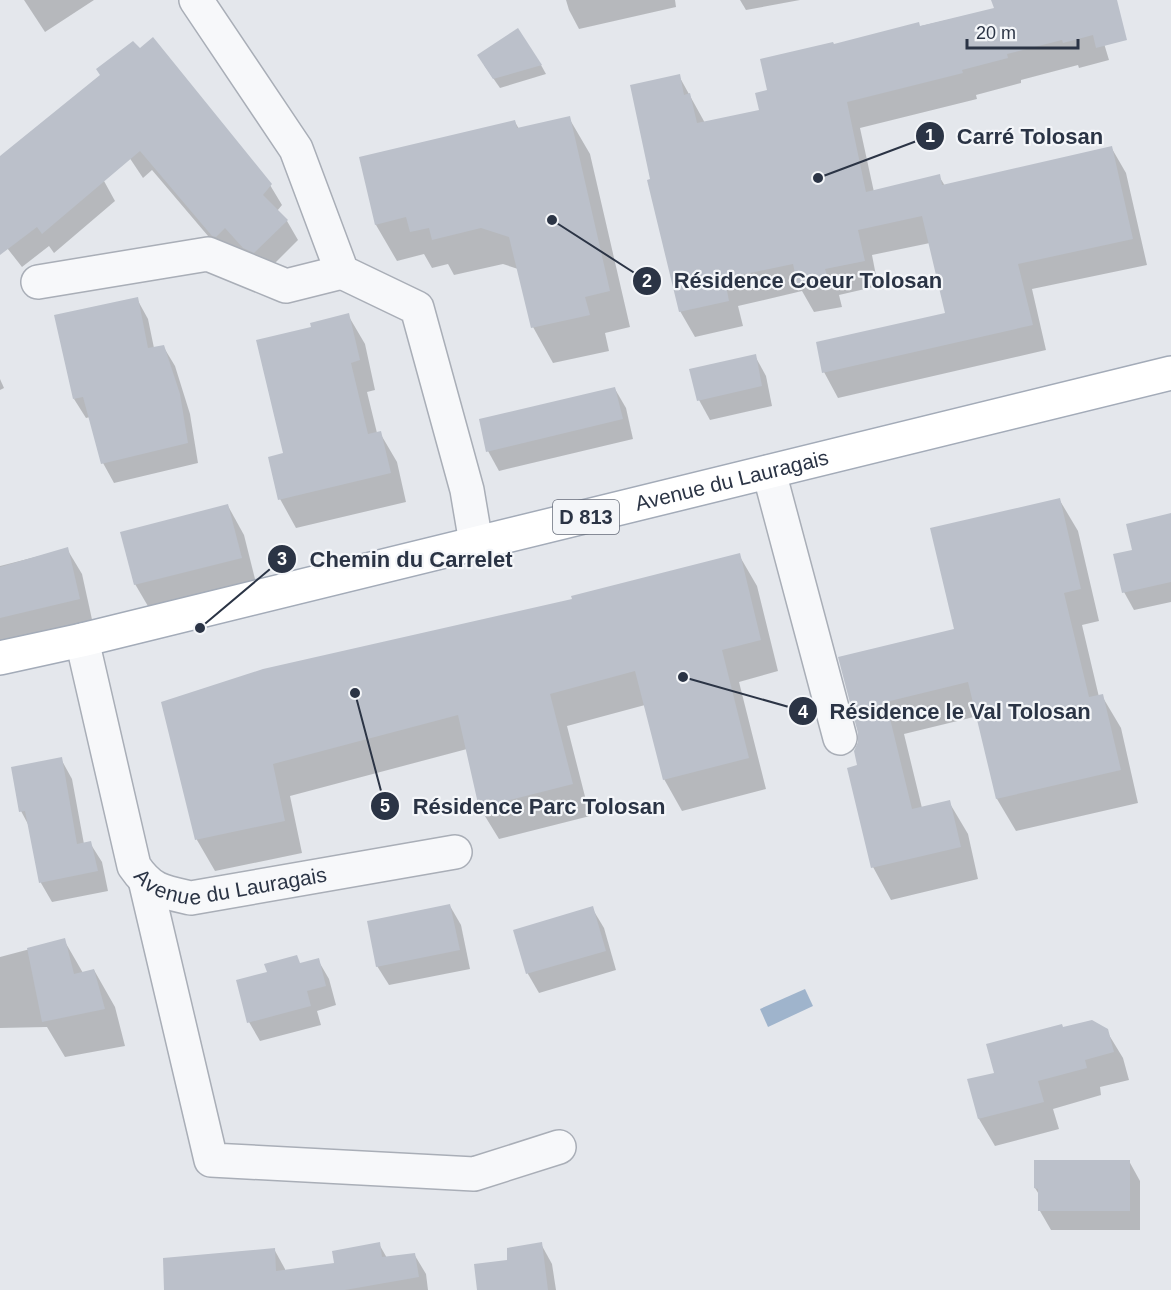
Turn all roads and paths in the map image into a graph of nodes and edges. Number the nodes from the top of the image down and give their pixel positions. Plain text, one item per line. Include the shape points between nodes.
1 (196, 0) edge
2 (342, 272) junction
3 (38, 282) dead end
4 (1171, 374) edge
5 (769, 472) junction
6 (476, 543) junction
7 (82, 640) junction
8 (0, 658) edge
9 (840, 738) dead end
10 (455, 852) dead end
11 (146, 884) junction
12 (559, 1147) dead end

1 - 2 street via 296,148
2 - 3 street via 286,286 208,254
2 - 6 street via 417,308 467,490
4 - 5 main road, Avenue du Lauragais / D 813
5 - 6 main road, Avenue du Lauragais / D 813
5 - 9 street
6 - 7 main road, Avenue du Lauragais / D 813
7 - 8 main road, Avenue du Lauragais / D 813
7 - 11 street, Avenue du Lauragais via 134,867
10 - 11 street, Avenue du Lauragais via 191,898
11 - 12 street via 211,1160 474,1174

